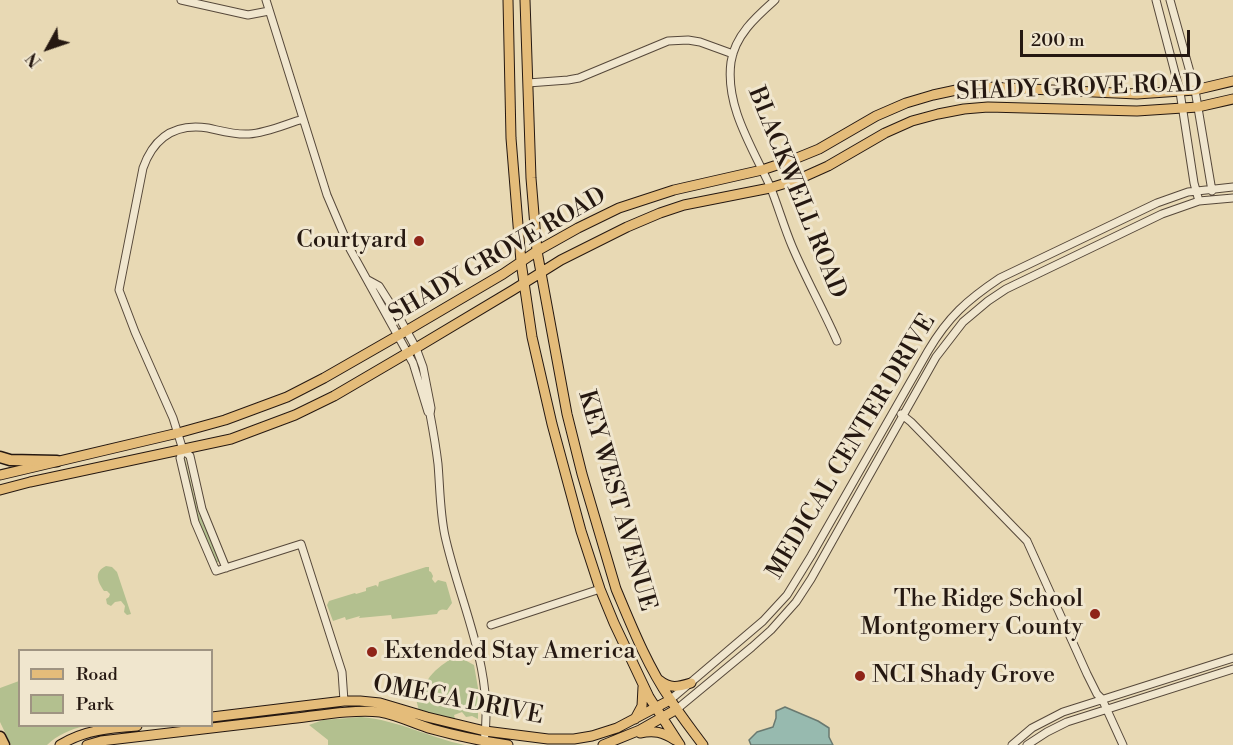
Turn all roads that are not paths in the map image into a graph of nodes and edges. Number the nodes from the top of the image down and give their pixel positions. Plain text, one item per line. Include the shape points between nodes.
1 (181, 0) edge
2 (266, 0) edge
3 (508, 0) edge
4 (525, 0) edge
5 (776, 0) edge
6 (1156, 0) edge
7 (1170, 0) edge
8 (269, 11) junction
9 (733, 54) junction
10 (1233, 81) edge
11 (528, 83) junction
12 (1195, 90) junction
13 (1180, 92) junction
14 (1233, 99) edge
15 (1198, 107) junction
16 (1182, 108) junction
17 (303, 119) junction
18 (762, 170) junction
19 (770, 188) junction
20 (1233, 188) edge
21 (1212, 189) junction
22 (1196, 190) junction
23 (1233, 198) edge
24 (1213, 199) junction
25 (1199, 201) junction
26 (537, 251) junction
27 (521, 262) junction
28 (541, 273) junction
29 (524, 284) junction
30 (505, 296) junction
31 (527, 304) junction
32 (402, 333) junction
33 (837, 341) dead end
34 (412, 350) junction
35 (896, 410) junction
36 (903, 416) junction
37 (178, 433) junction
38 (183, 450) junction
39 (0, 457) edge
40 (57, 461) junction
41 (0, 475) edge
42 (0, 490) edge
43 (226, 568) junction
44 (600, 589) junction
45 (491, 625) dead end
46 (1233, 658) edge
47 (1233, 669) edge
48 (657, 678) junction
49 (690, 683) junction
50 (643, 684) junction
51 (1102, 699) junction
52 (670, 700) junction
53 (344, 701) junction
54 (656, 708) junction
55 (677, 709) junction
56 (1106, 709) junction
57 (213, 717) edge
58 (662, 718) junction
59 (635, 719) junction
60 (125, 727) edge
61 (629, 735) junction
62 (484, 736) junction
63 (0, 737) edge
64 (679, 743) edge
65 (4, 745) edge
66 (60, 745) edge
67 (87, 745) edge
68 (508, 745) edge
69 (603, 745) edge
70 (702, 745) edge
71 (1012, 745) edge
72 (1027, 745) edge
73 (1123, 745) edge

1 - 8 street via 248,15
2 - 8 street
3 - 27 main road, KEY WEST AVENUE via 511,138
4 - 11 main road, KEY WEST AVENUE
5 - 9 street, BLACKWELL ROAD via 755,18
6 - 13 street
7 - 12 street
8 - 17 street
9 - 11 street via 700,42 668,41 579,78
9 - 18 street, BLACKWELL ROAD via 730,90 735,111
10 - 12 main road, SHADY GROVE ROAD
11 - 26 main road, KEY WEST AVENUE
12 - 13 main road, SHADY GROVE ROAD
12 - 15 street
13 - 16 street
13 - 18 main road, SHADY GROVE ROAD via 961,89 906,103 819,149
14 - 15 main road, SHADY GROVE ROAD
15 - 16 main road, SHADY GROVE ROAD
15 - 21 street
16 - 19 main road, SHADY GROVE ROAD via 1137,111 988,107 938,114 912,121 828,166
16 - 22 street
17 - 32 street via 327,195 350,249 368,280 378,286 400,319
17 - 37 street via 249,134 189,127 168,133 148,154 119,290
18 - 19 street, BLACKWELL ROAD
18 - 26 main road, SHADY GROVE ROAD via 674,190 619,208
19 - 28 main road, SHADY GROVE ROAD via 660,213 587,245
19 - 33 street, BLACKWELL ROAD via 798,261
20 - 21 street, MEDICAL CENTER DRIVE
21 - 22 street, MEDICAL CENTER DRIVE
21 - 24 street
22 - 25 street
22 - 35 street, MEDICAL CENTER DRIVE via 1157,203 999,278 980,291 940,331
23 - 24 street, MEDICAL CENTER DRIVE
24 - 25 street, MEDICAL CENTER DRIVE
25 - 36 street, MEDICAL CENTER DRIVE via 1162,214 988,301 963,322 936,357
26 - 27 main road, SHADY GROVE ROAD
26 - 28 main road, KEY WEST AVENUE
27 - 29 main road, KEY WEST AVENUE
27 - 32 main road, SHADY GROVE ROAD
28 - 29 main road, SHADY GROVE ROAD
28 - 48 main road, KEY WEST AVENUE via 582,474 616,589
29 - 30 main road, SHADY GROVE ROAD
29 - 31 main road, KEY WEST AVENUE
30 - 31 main road via 514,295
30 - 34 main road, SHADY GROVE ROAD
31 - 44 main road, KEY WEST AVENUE via 552,424
32 - 34 street
32 - 37 main road, SHADY GROVE ROAD via 287,397
34 - 38 main road, SHADY GROVE ROAD via 295,416 231,439
34 - 62 street via 430,414 445,535 483,672
35 - 36 street
35 - 49 street, MEDICAL CENTER DRIVE via 787,595 763,621
36 - 51 street via 1027,541
36 - 55 street, MEDICAL CENTER DRIVE via 796,602 771,630
37 - 38 street
37 - 40 main road, SHADY GROVE ROAD
38 - 42 main road, SHADY GROVE ROAD
38 - 43 street via 190,456 202,510
38 - 43 street via 180,458 195,522 216,571
39 - 40 highway
40 - 41 main road, SHADY GROVE ROAD
43 - 53 street via 301,544 340,663
44 - 45 street
44 - 50 main road, KEY WEST AVENUE
46 - 51 street
47 - 56 street
48 - 49 main road via 670,687
48 - 52 main road, KEY WEST AVENUE
49 - 52 street, MEDICAL CENTER DRIVE
50 - 54 main road, KEY WEST AVENUE
50 - 59 main road via 642,706
51 - 56 street
51 - 71 street via 1041,722
52 - 54 main road, MEDICAL CENTER DRIVE
52 - 55 main road, KEY WEST AVENUE
53 - 57 main road, OMEGA DRIVE
53 - 62 main road, OMEGA DRIVE via 380,703
54 - 58 main road, KEY WEST AVENUE
54 - 59 main road, OMEGA DRIVE
55 - 58 main road, MEDICAL CENTER DRIVE
55 - 70 main road, KEY WEST AVENUE
56 - 72 street via 1067,722
56 - 73 street
58 - 61 main road
58 - 64 main road, KEY WEST AVENUE
59 - 62 main road, OMEGA DRIVE via 618,728 574,739
60 - 66 main road via 83,734
61 - 64 main road via 655,731
61 - 69 main road
62 - 67 main road, OMEGA DRIVE via 431,729 392,715 366,712 213,727
62 - 68 main road, OMEGA DRIVE
63 - 65 highway

